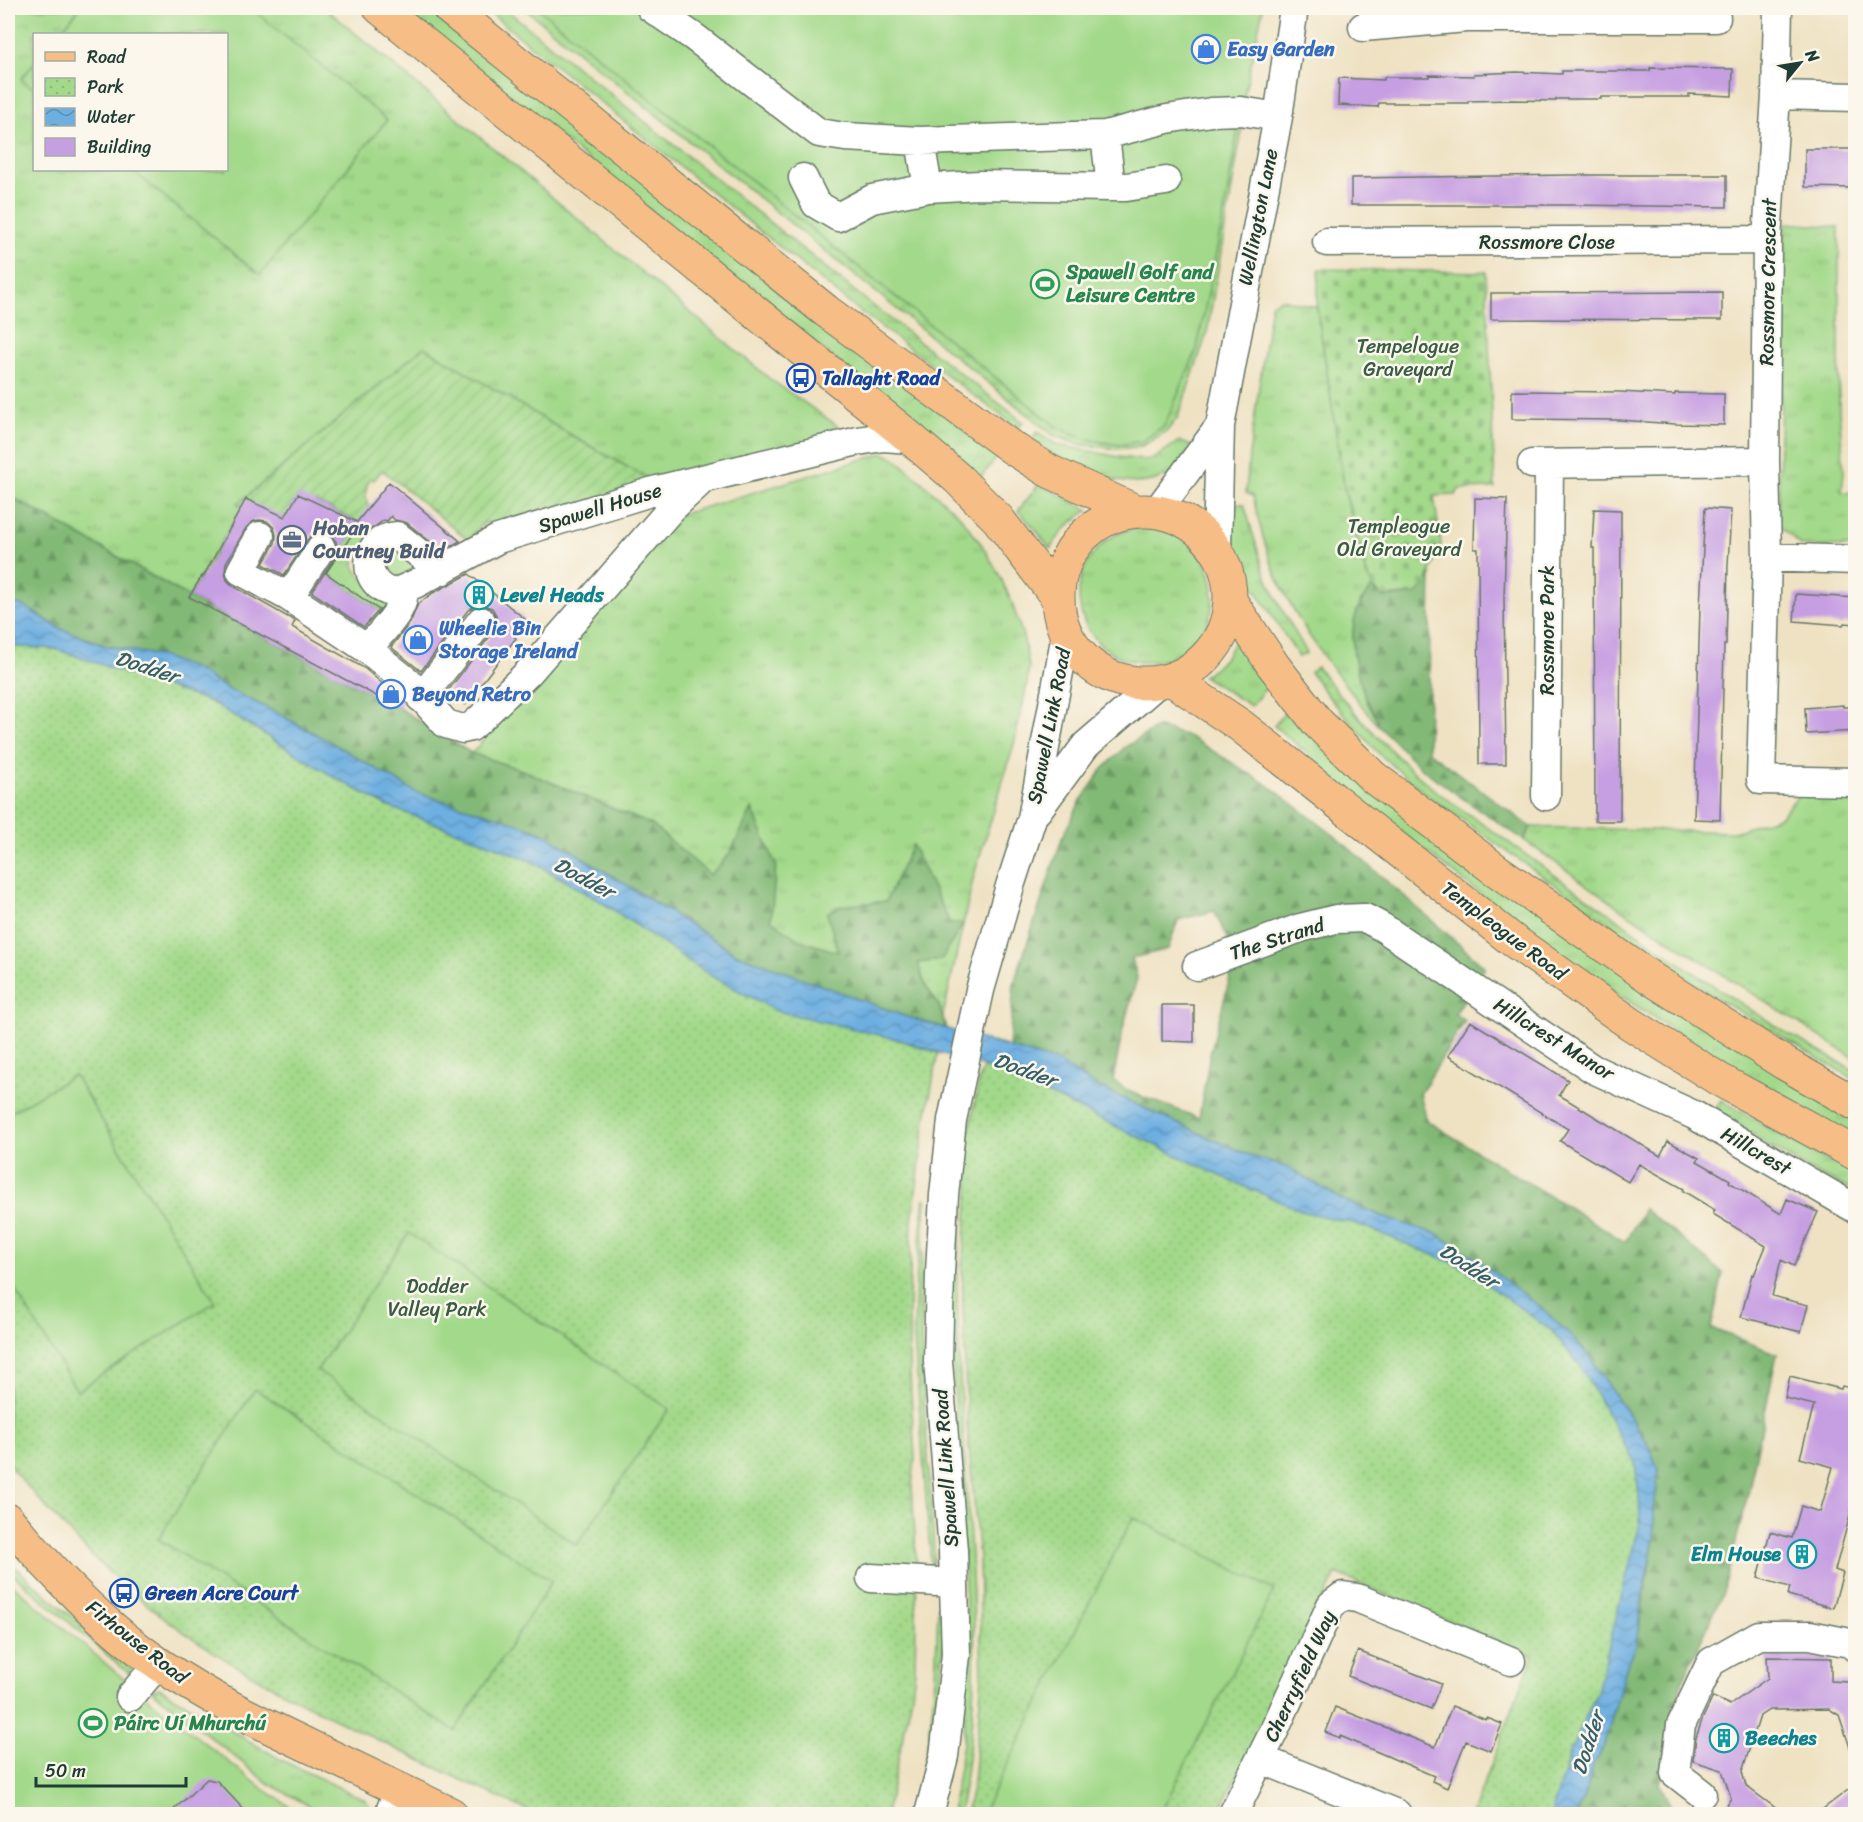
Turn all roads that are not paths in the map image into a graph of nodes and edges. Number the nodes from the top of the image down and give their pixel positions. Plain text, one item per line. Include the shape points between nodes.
1 (380, 8) edge
2 (449, 8) edge
3 (651, 8) edge
4 (1294, 8) edge
5 (1778, 8) edge
6 (1466, 13) edge
7 (1716, 18) dead end
8 (1363, 27) dead end
9 (1776, 95) junction
10 (1856, 96) edge
11 (1278, 117) junction
12 (1105, 135) junction
13 (920, 141) junction
14 (803, 178) dead end
15 (1166, 181) dead end
16 (1111, 187) junction
17 (928, 188) junction
18 (1767, 240) junction
19 (1327, 242) dead end
20 (861, 399) junction
21 (1220, 426) junction
22 (911, 439) junction
23 (858, 441) junction
24 (1765, 461) junction
25 (704, 479) junction
26 (1145, 511) junction
27 (260, 536) dead end
28 (321, 548) dead end
29 (1217, 549) junction
30 (1767, 558) junction
31 (1856, 560) edge
32 (289, 597) junction
33 (1056, 597) junction
34 (1231, 602) junction
35 (481, 621) dead end
36 (1066, 634) junction
37 (367, 648) junction
38 (1165, 681) junction
39 (421, 698) junction
40 (1856, 782) edge
41 (1546, 796) dead end
42 (1032, 818) junction
43 (1197, 966) dead end
44 (1480, 992) joint
45 (1720, 1080) junction
46 (1856, 1104) edge
47 (1694, 1115) junction
48 (1856, 1154) edge
49 (1856, 1209) edge
50 (8, 1520) edge
51 (871, 1578) dead end
52 (954, 1583) junction
53 (1854, 1641) edge
54 (1511, 1661) dead end
55 (158, 1664) junction
56 (130, 1697) dead end
57 (1261, 1759) junction
58 (1702, 1794) dead end
59 (394, 1802) edge
60 (451, 1815) edge
61 (929, 1815) edge
62 (1233, 1815) edge
63 (1397, 1815) edge

1 - 20 main road
2 - 26 main road via 826,311 1011,447 1049,471
3 - 13 street via 819,133
4 - 11 street, Wellington Lane
5 - 9 street, Rossmore Crescent
6 - 7 street
6 - 8 street
9 - 10 street
9 - 18 street, Rossmore Crescent
11 - 12 street via 1211,111
11 - 21 street, Wellington Lane
12 - 13 street
12 - 16 street
13 - 17 street
14 - 17 street via 816,204 838,218 872,198
15 - 16 street
16 - 17 street
18 - 19 street, Rossmore Close
18 - 24 street, Rossmore Crescent
20 - 22 main road
20 - 23 street via 870,412 867,432
21 - 26 street, Wellington Lane
21 - 29 street, Wellington Lane
22 - 23 street, Spawell House via 883,437
22 - 33 main road via 998,519
23 - 25 street, Spawell House
24 - 30 street, Rossmore Crescent
24 - 41 street, Rossmore Park via 1541,464
25 - 37 street, Spawell House via 490,532 423,588
25 - 39 street, Spawell House via 671,509 570,626 476,723 463,729 446,724
26 - 29 main road via 1185,521 1201,531
26 - 33 main road via 1109,517 1089,530 1072,548
27 - 32 street via 241,571
28 - 32 street
29 - 34 main road via 1228,574
30 - 31 street
30 - 40 street, Rossmore Crescent via 1761,780
32 - 37 street
33 - 36 main road
34 - 38 main road via 1226,627 1213,650 1194,668
34 - 46 main road via 1318,723 1373,777 1496,870 1655,981
35 - 39 street
36 - 38 main road via 1078,652 1109,675 1137,683
36 - 42 street, Spawell Link Road
37 - 39 street
38 - 42 street, Spawell Link Road via 1086,745
38 - 45 main road, Templeogue Road via 1241,726 1511,939 1631,1024
42 - 52 street, Spawell Link Road via 980,990 952,1120 944,1195 938,1360
43 - 44 street, The Strand via 1300,928 1365,918
44 - 47 street, Hillcrest Manor via 1593,1069
45 - 47 street
45 - 48 main road, Templeogue Road
47 - 49 street, Hillcrest
50 - 55 main road, Firhouse Road via 83,1600
51 - 52 street
52 - 61 street, Spawell Link Road via 956,1655 949,1724
53 - 58 street via 1810,1635 1759,1635 1711,1662 1681,1725 1675,1773
54 - 57 street, Cherryfield Way via 1357,1598 1343,1596 1331,1605
55 - 56 street
55 - 59 main road, Firhouse Road
57 - 62 street, Cherryfield Way
57 - 63 street, Cherryfield Way
59 - 60 main road, Firhouse Road

